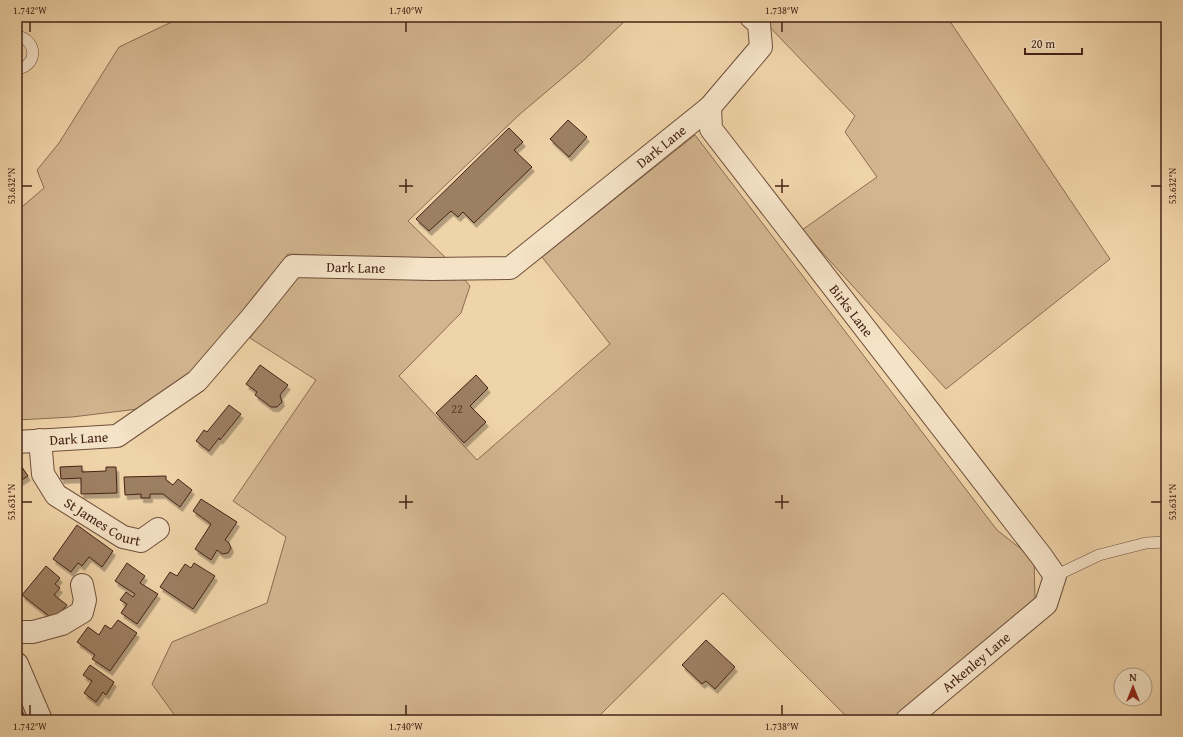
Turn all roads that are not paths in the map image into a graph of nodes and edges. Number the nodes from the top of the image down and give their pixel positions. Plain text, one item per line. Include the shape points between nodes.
1 (751, 17) edge
2 (17, 36) edge
3 (17, 69) edge
4 (710, 107) junction
5 (40, 440) junction
6 (17, 442) edge
7 (158, 529) dead end
8 (1166, 542) edge
9 (1056, 576) junction
10 (82, 585) dead end
11 (17, 632) edge
12 (17, 664) edge
13 (41, 720) edge
14 (907, 720) edge

1 - 4 street via 759,24 761,48
2 - 3 lane via 28,40 32,55 28,64
4 - 5 street, Dark Lane via 510,268 293,266 197,381 117,436
4 - 9 street, Birks Lane via 711,129
5 - 6 street, Dark Lane
5 - 7 street, St James Court via 42,474 56,495 123,537 141,541
8 - 9 lane via 1146,543 1099,555
9 - 14 street, Arkenley Lane via 1046,604
10 - 11 street via 85,600 82,612 62,624 34,632
12 - 13 street

